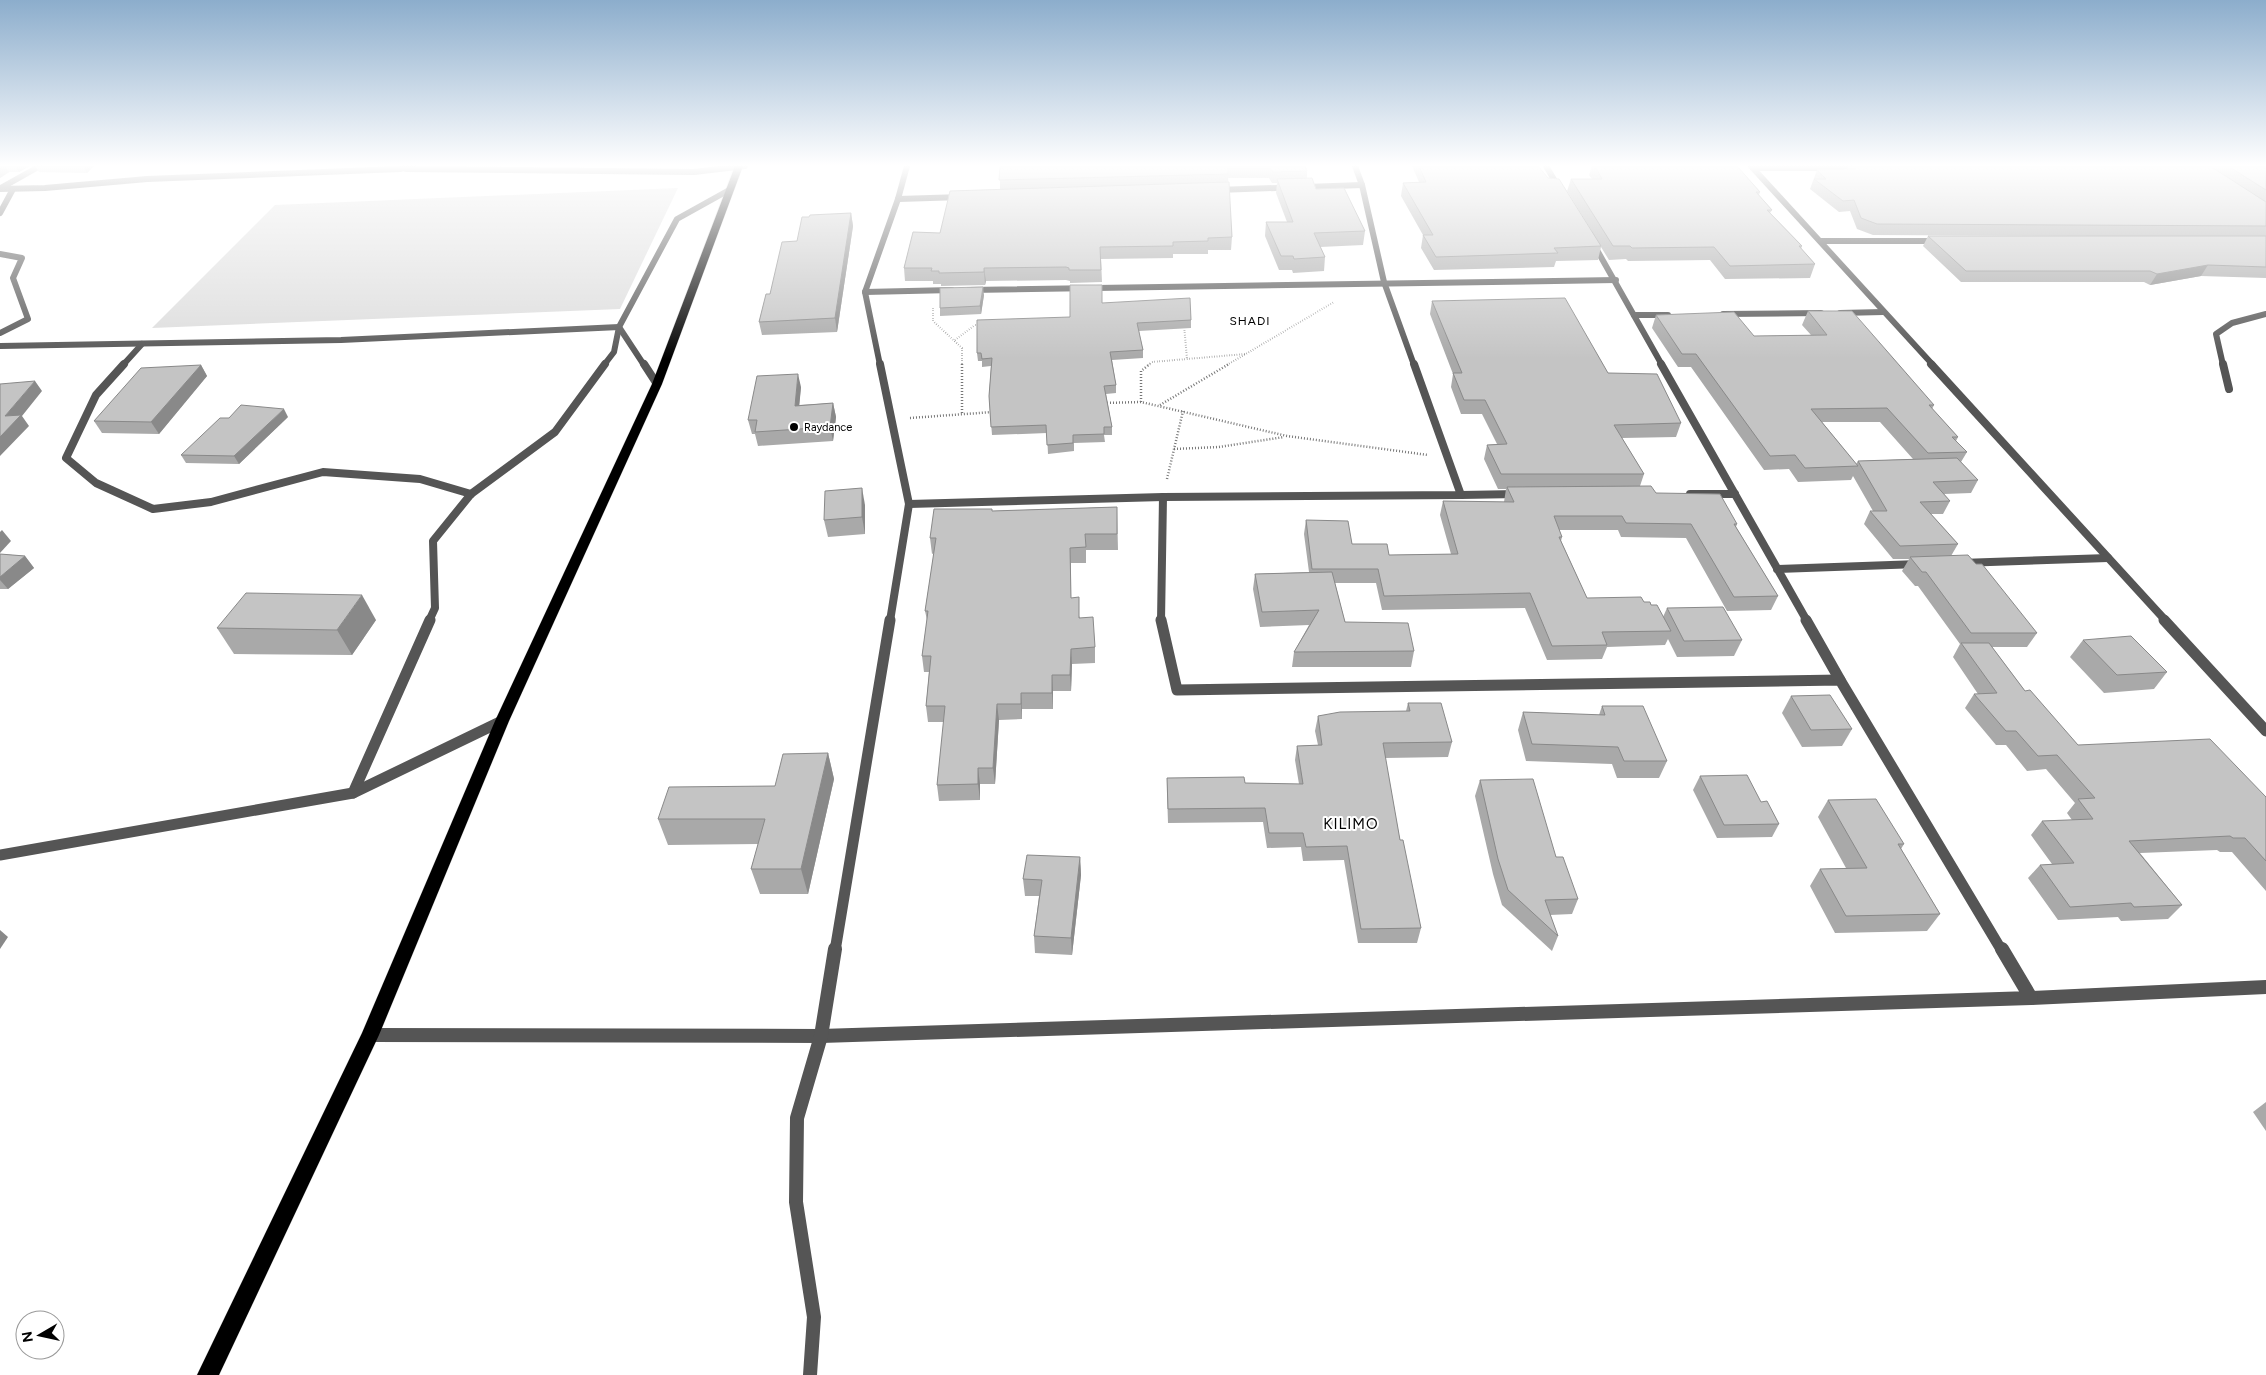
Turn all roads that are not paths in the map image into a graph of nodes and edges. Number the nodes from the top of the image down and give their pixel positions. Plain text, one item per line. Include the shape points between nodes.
1 (671, 230) edge
2 (715, 230) edge
3 (887, 230) edge
4 (1372, 230) edge
5 (1811, 230) edge
6 (1586, 231) edge
7 (1821, 241) junction
8 (1950, 241) edge
9 (0, 254) edge
10 (1616, 280) junction
11 (1384, 282) junction
12 (865, 292) junction
13 (1883, 312) junction
14 (1714, 314) edge
15 (2266, 314) edge
16 (1634, 315) junction
17 (1674, 315) edge
18 (619, 327) junction
19 (0, 333) edge
20 (142, 344) junction
21 (0, 346) edge
22 (657, 384) junction
23 (2229, 389) dead end
24 (471, 494) junction
25 (1461, 494) junction
26 (1530, 494) edge
27 (1676, 494) edge
28 (1735, 494) junction
29 (1163, 497) junction
30 (909, 504) junction
31 (2108, 558) junction
32 (1952, 563) edge
33 (1933, 564) edge
34 (1777, 569) junction
35 (1840, 680) junction
36 (502, 721) junction
37 (2266, 731) edge
38 (353, 793) junction
39 (0, 855) edge
40 (2266, 987) edge
41 (2031, 998) junction
42 (370, 1035) junction
43 (821, 1036) junction
44 (208, 1375) edge
45 (810, 1375) edge

1 - 18 street
2 - 22 highway
3 - 12 street
4 - 11 street
5 - 7 street
6 - 10 street
7 - 8 street
7 - 13 street
9 - 19 street via 22,258 13,278 28,320
10 - 11 street
10 - 16 street
11 - 12 street
11 - 25 street
12 - 30 street
13 - 14 street
13 - 31 street
15 - 23 street via 2232,323 2216,334
16 - 17 street
16 - 28 street
18 - 20 street via 341,340
18 - 22 street
18 - 24 street via 614,352 555,432
20 - 21 street
20 - 24 street via 96,395 66,458 104,487 153,509 211,502 323,472 420,479
22 - 36 highway
24 - 38 street via 433,541 435,608
25 - 26 street
25 - 29 street
27 - 28 street
28 - 34 street
29 - 30 street
29 - 35 street via 1161,626 1177,690
30 - 43 street
31 - 32 street
31 - 37 street
33 - 34 street
34 - 35 street
35 - 41 street
36 - 38 street
36 - 42 highway
38 - 39 street
40 - 41 street
41 - 43 street
42 - 43 street
42 - 44 highway
43 - 45 street via 797,1118 796,1202 814,1317

